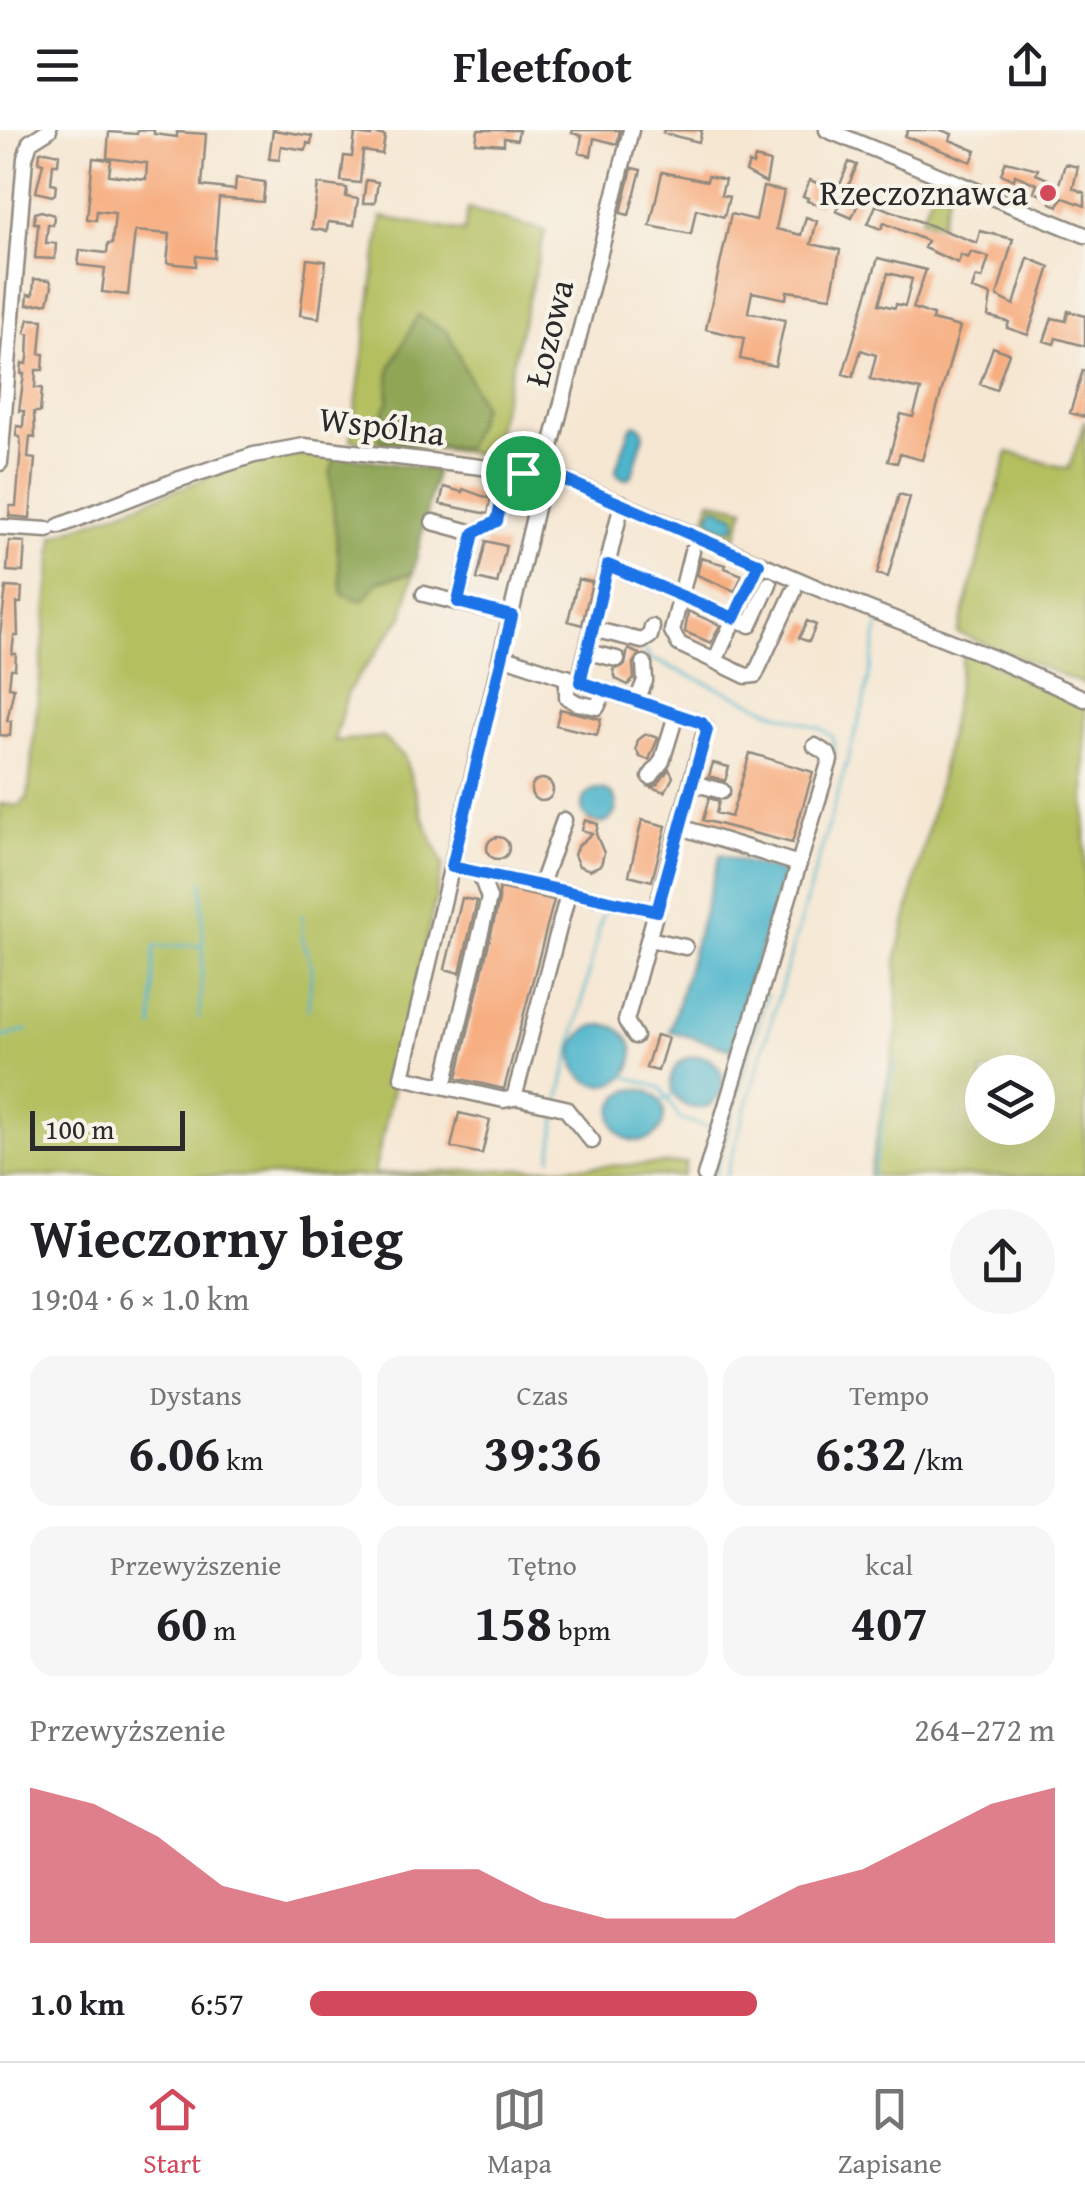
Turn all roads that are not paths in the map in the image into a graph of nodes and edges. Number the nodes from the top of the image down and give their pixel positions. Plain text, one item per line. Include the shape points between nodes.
1 (49, 130) edge
2 (631, 130) edge
3 (827, 130) edge
4 (1085, 235) edge
5 (0, 463) edge
6 (508, 471) junction
7 (544, 474) junction
8 (622, 504) junction
9 (434, 522) dead end
10 (0, 527) edge
11 (474, 533) junction
12 (692, 551) dead end
13 (759, 564) junction
14 (608, 565) junction
15 (769, 584) dead end
16 (794, 591) dead end
17 (424, 594) dead end
18 (681, 596) junction
19 (458, 602) junction
20 (512, 616) junction
21 (734, 618) junction
22 (750, 626) junction
23 (652, 627) dead end
24 (592, 629) junction
25 (773, 635) junction
26 (587, 652) junction
27 (502, 656) junction
28 (617, 659) dead end
29 (715, 661) junction
30 (644, 663) dead end
31 (573, 680) junction
32 (604, 690) junction
33 (1085, 699) edge
34 (637, 700) junction
35 (676, 715) junction
36 (815, 746) dead end
37 (650, 777) dead end
38 (693, 782) junction
39 (722, 791) dead end
40 (564, 820) dead end
41 (680, 827) junction
42 (799, 864) junction
43 (452, 867) junction
44 (480, 874) junction
45 (540, 886) junction
46 (568, 894) junction
47 (657, 911) junction
48 (649, 939) junction
49 (685, 948) dead end
50 (634, 1036) dead end
51 (444, 1086) junction
52 (515, 1097) junction
53 (592, 1141) dead end
54 (705, 1176) edge

1 - 5 street via 30,142 24,158
2 - 7 street, Łozowa
3 - 4 street
6 - 7 street, Wspólna
6 - 10 street, Wspólna via 304,446 177,480 54,528
6 - 11 street via 497,521
7 - 8 street, Wspólna
7 - 20 street, Łozowa
8 - 13 street, Wspólna
8 - 14 street
9 - 11 street
11 - 19 street
12 - 18 street
13 - 21 street
13 - 33 street, Wspólna
14 - 18 street
14 - 24 street
15 - 22 street
16 - 25 street
17 - 19 street
18 - 21 street
18 - 29 street via 674,640
19 - 20 street
20 - 27 street, Łozowa
21 - 22 street
21 - 29 street
22 - 25 street
23 - 24 street via 642,641
24 - 26 street
25 - 29 street via 751,677
26 - 28 street
26 - 31 street
27 - 31 street
27 - 43 street, Łozowa
30 - 34 street
31 - 32 street
31 - 32 street via 567,697 576,703 597,706
32 - 34 street
34 - 35 street
35 - 37 street
35 - 38 street via 707,730
36 - 42 street via 830,760
38 - 39 street
38 - 41 street
40 - 45 street
41 - 42 street
41 - 47 street
42 - 54 street
43 - 44 street
43 - 51 street, Łozowa via 402,1076
44 - 45 street
44 - 51 street via 489,898
45 - 46 street
46 - 47 street
46 - 52 street
47 - 48 street
48 - 49 street
48 - 50 street via 626,1021
51 - 52 street
52 - 53 street via 564,1108

